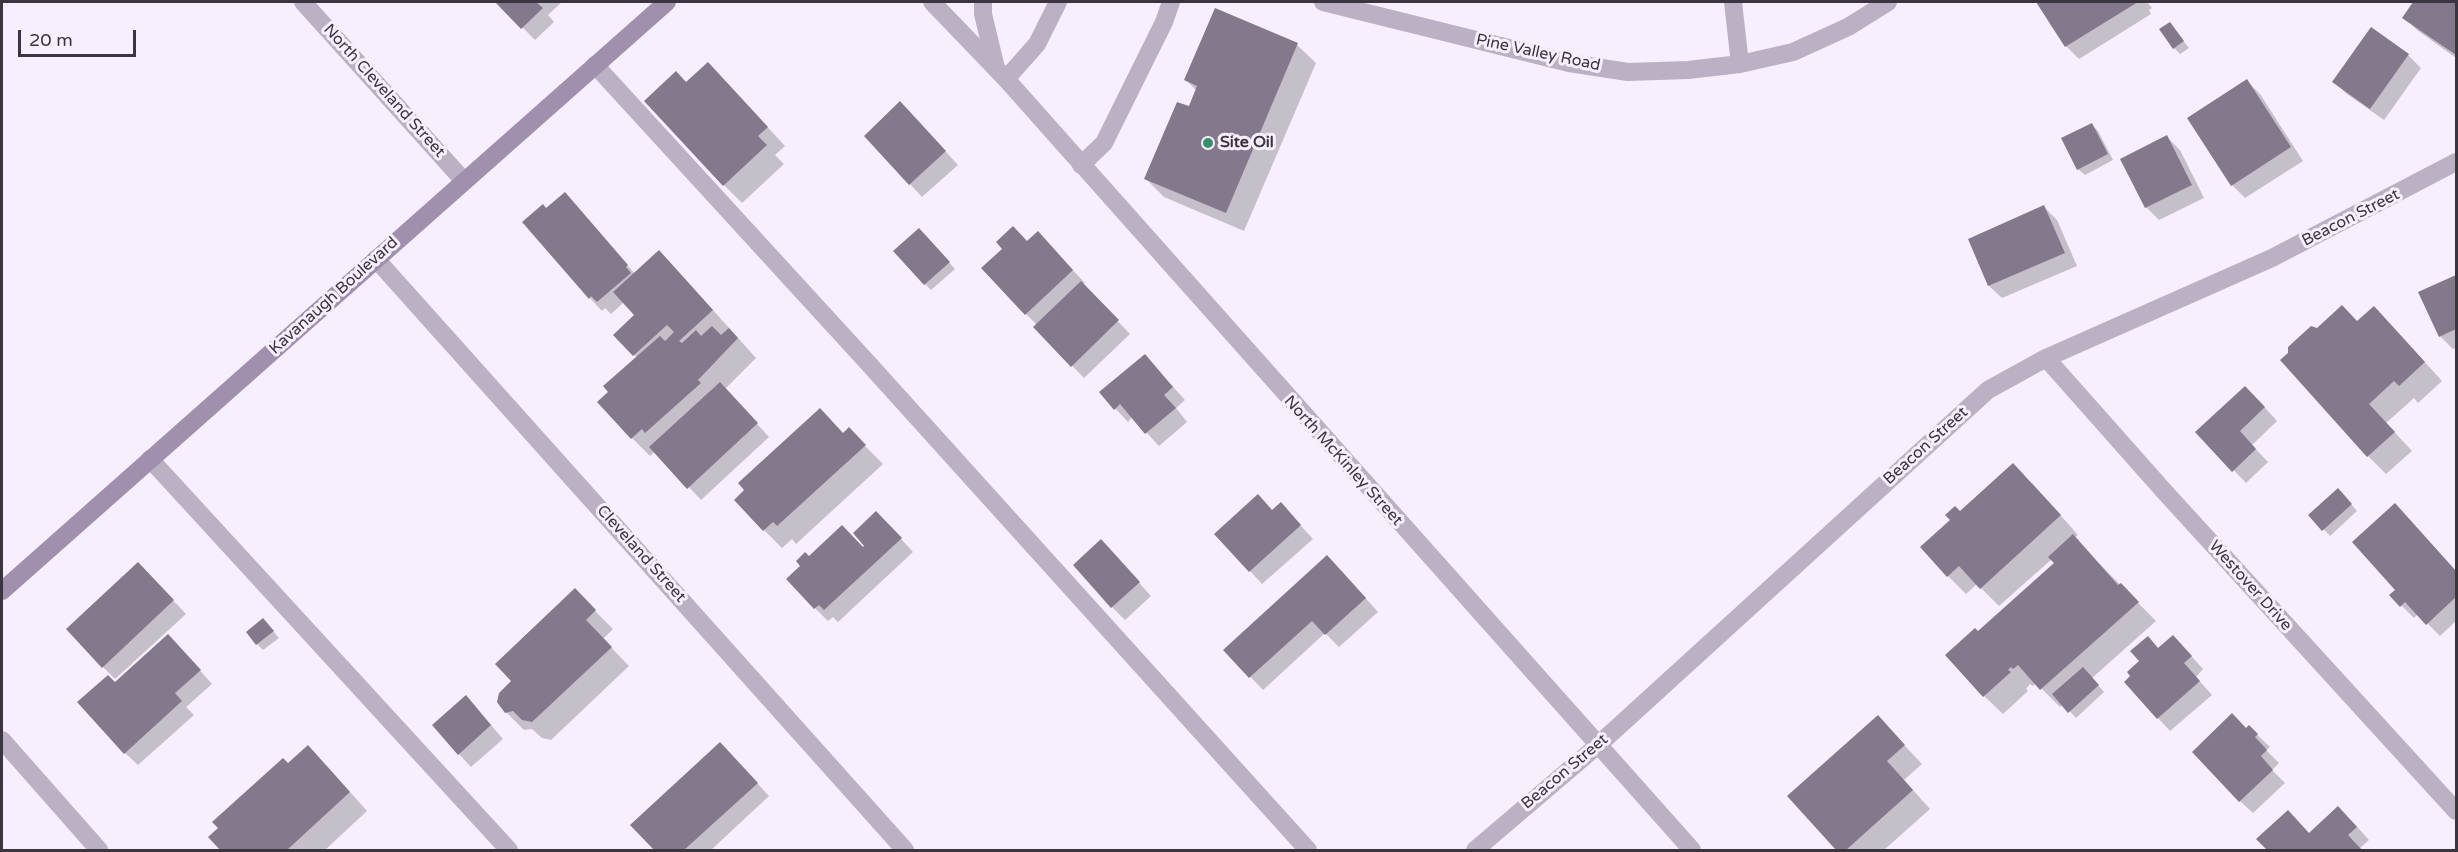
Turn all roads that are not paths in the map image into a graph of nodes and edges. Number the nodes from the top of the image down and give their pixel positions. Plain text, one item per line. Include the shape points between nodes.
1 (303, 2) edge
2 (667, 2) edge
3 (932, 2) edge
4 (983, 2) edge
5 (1058, 2) edge
6 (1171, 2) edge
7 (1323, 2) edge
8 (1733, 2) edge
9 (1888, 2) edge
10 (1740, 64) junction
11 (595, 65) junction
12 (1001, 74) junction
13 (2457, 162) edge
14 (1081, 165) junction
15 (464, 181) junction
16 (376, 259) junction
17 (2046, 358) junction
18 (150, 459) junction
19 (2, 591) edge
20 (2, 740) edge
21 (1597, 746) junction
22 (2457, 811) edge
23 (99, 850) edge
24 (509, 850) edge
25 (905, 850) edge
26 (1308, 850) edge
27 (1475, 850) edge
28 (1692, 850) edge

1 - 15 street, North Cleveland Street
2 - 11 street, Kavanaugh Boulevard
3 - 12 street, North McKinley Street
4 - 12 street via 983,15
5 - 12 street via 1037,44
6 - 14 street via 1104,143
7 - 10 street, Pine Valley Road via 1569,63 1629,72
8 - 10 street
9 - 10 street, Pine Valley Road via 1848,27 1793,52
11 - 15 street, Kavanaugh Boulevard
11 - 26 street
12 - 14 street, North McKinley Street
13 - 17 street, Beacon Street via 2272,258
14 - 21 street, North McKinley Street
15 - 16 street, Kavanaugh Boulevard
16 - 18 street, Kavanaugh Boulevard
16 - 25 street, Cleveland Street
17 - 21 street, Beacon Street via 2007,378 1971,405
17 - 22 street, Westover Drive
18 - 19 street, Kavanaugh Boulevard
18 - 24 street
20 - 23 street
21 - 27 street, Beacon Street
21 - 28 street, North McKinley Street

